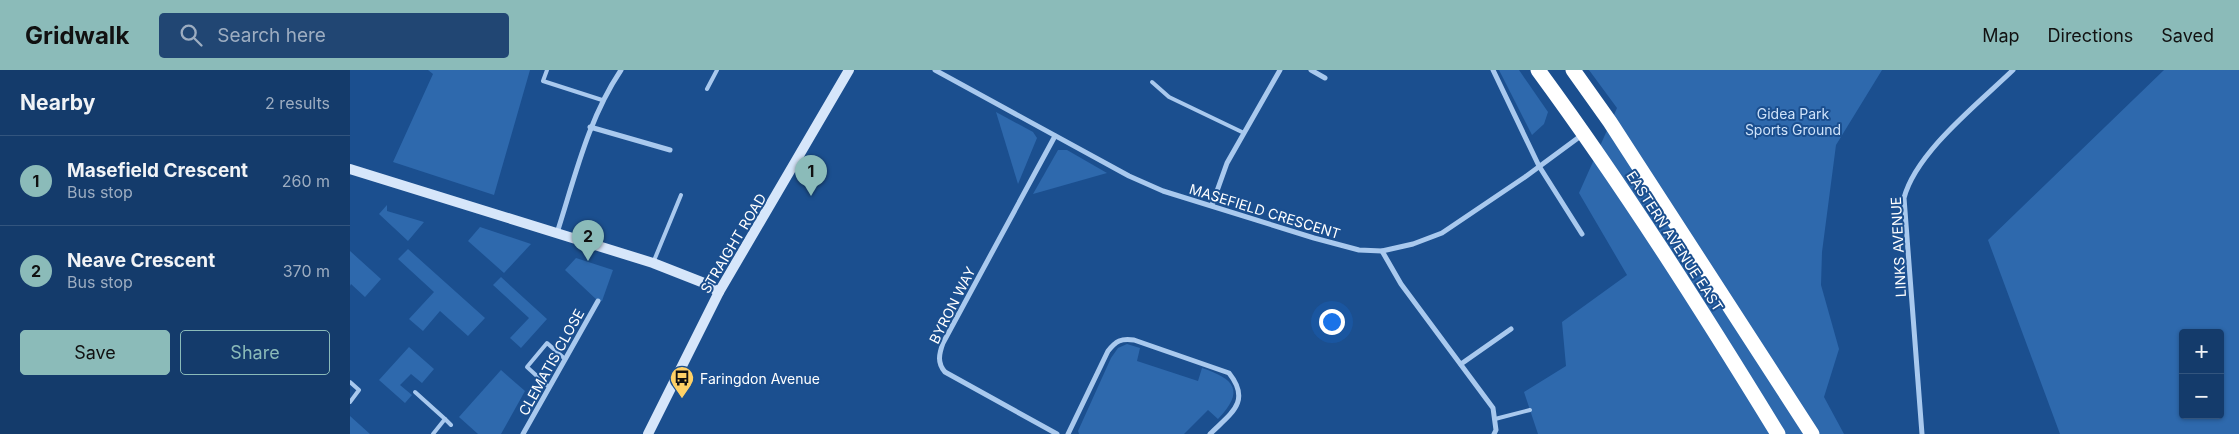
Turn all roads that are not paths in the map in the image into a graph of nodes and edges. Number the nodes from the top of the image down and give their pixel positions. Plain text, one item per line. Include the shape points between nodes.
1 (547, 70) edge
2 (621, 70) edge
3 (717, 70) edge
4 (849, 70) edge
5 (935, 70) edge
6 (1280, 70) edge
7 (1311, 70) edge
8 (1492, 70) edge
9 (1538, 70) edge
10 (1572, 70) edge
11 (2013, 70) edge
12 (1325, 78) dead end
13 (1152, 82) dead end
14 (707, 89) dead end
15 (602, 100) junction
16 (590, 127) junction
17 (1244, 133) junction
18 (1584, 133) junction
19 (1055, 136) junction
20 (670, 150) dead end
21 (1539, 166) junction
22 (350, 169) edge
23 (681, 195) dead end
24 (1212, 205) junction
25 (558, 233) junction
26 (1582, 234) dead end
27 (1382, 250) junction
28 (654, 263) junction
29 (719, 292) junction
30 (598, 300) dead end
31 (1511, 329) dead end
32 (565, 359) junction
33 (1461, 364) junction
34 (350, 382) edge
35 (549, 387) junction
36 (415, 392) dead end
37 (350, 402) edge
38 (1530, 410) dead end
39 (1495, 419) junction
40 (445, 420) junction
41 (451, 425) dead end
42 (434, 434) edge
43 (523, 434) edge
44 (648, 434) edge
45 (1057, 434) edge
46 (1068, 434) edge
47 (1210, 434) edge
48 (1494, 434) edge
49 (1778, 434) edge
50 (1812, 434) edge
51 (1922, 434) edge

1 - 15 lane via 543,81
2 - 15 street
3 - 14 lane
4 - 29 street, STRAIGHT ROAD
5 - 19 street, MASEFIELD CRESCENT
6 - 17 street
7 - 12 street
8 - 21 street
9 - 18 highway, EASTERN AVENUE EAST
10 - 50 highway, EASTERN AVENUE EAST via 1610,122
11 - 51 street, LINKS AVENUE via 1932,151 1908,184 1904,198
13 - 17 lane via 1169,97
15 - 16 street
16 - 20 street
16 - 25 street
17 - 24 street via 1227,163
18 - 21 street, MASEFIELD CRESCENT
18 - 49 highway, EASTERN AVENUE EAST via 1717,334
19 - 24 street, MASEFIELD CRESCENT via 1154,187
19 - 45 street, BYRON WAY via 939,354 940,366 945,372
21 - 26 street
21 - 27 street, MASEFIELD CRESCENT via 1442,233 1413,244
22 - 25 street
23 - 28 lane
24 - 27 street, MASEFIELD CRESCENT via 1334,244 1359,250
25 - 28 street
27 - 33 street via 1401,284
28 - 29 street
29 - 44 street, STRAIGHT ROAD
30 - 32 street, CLEMATIS CLOSE
31 - 33 street
32 - 35 street, CLEMATIS CLOSE
32 - 35 lane via 547,343 527,367
33 - 39 street via 1493,408
34 - 37 lane via 360,390
35 - 43 street, CLEMATIS CLOSE
36 - 40 lane
38 - 39 lane
39 - 48 street
40 - 41 lane
40 - 42 lane
46 - 47 street via 1108,352 1114,343 1124,338 1230,373 1239,384 1239,399 1234,410

